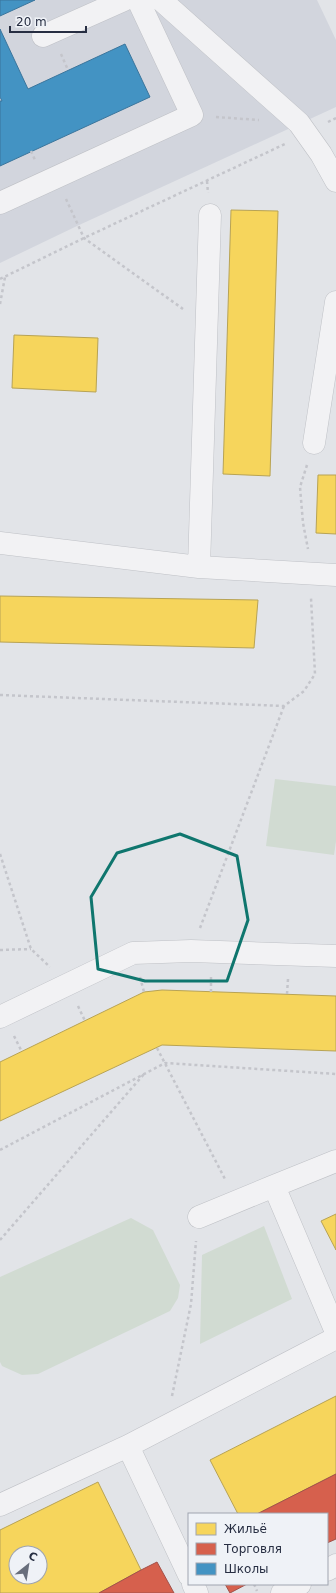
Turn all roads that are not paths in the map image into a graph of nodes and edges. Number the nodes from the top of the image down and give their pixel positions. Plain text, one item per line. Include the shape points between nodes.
1 (124, 0) edge
2 (138, 0) edge
3 (161, 0) edge
4 (43, 36) dead end
5 (328, 150) edge
6 (336, 181) edge
7 (0, 203) edge
8 (210, 215) dead end
9 (336, 302) edge
10 (314, 443) dead end
11 (0, 543) edge
12 (199, 567) junction
13 (336, 575) edge
14 (336, 956) edge
15 (0, 1017) edge
16 (336, 1161) edge
17 (274, 1186) junction
18 (199, 1217) road end
19 (336, 1332) edge
20 (336, 1338) edge
21 (128, 1446) junction
22 (0, 1504) edge
23 (188, 1573) edge
24 (298, 1585) edge
25 (282, 1593) edge

1 - 4 street
2 - 7 street via 192,115
3 - 5 street
5 - 6 street
8 - 12 street
9 - 10 street
11 - 12 street
12 - 13 street
14 - 15 street via 191,951 132,953
16 - 17 street
17 - 18 street
17 - 19 street
20 - 21 street
21 - 22 street
21 - 23 street
24 - 25 street

